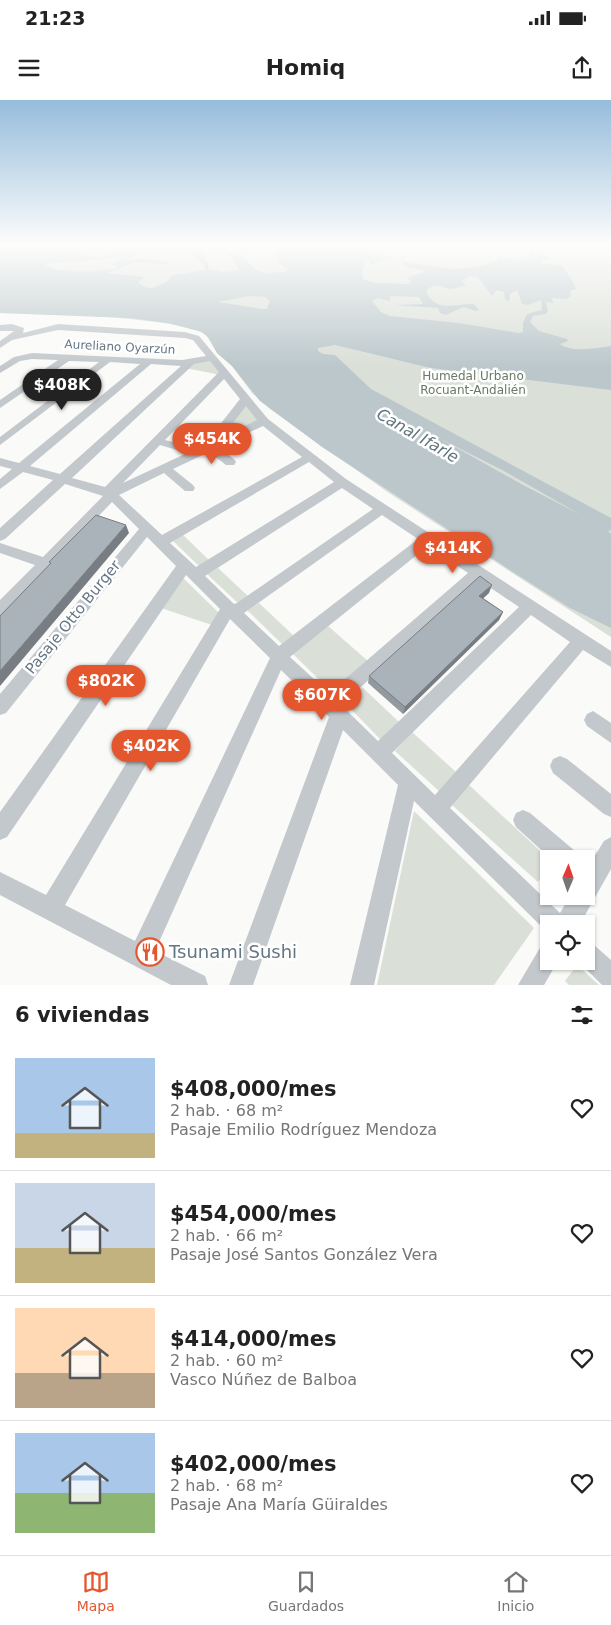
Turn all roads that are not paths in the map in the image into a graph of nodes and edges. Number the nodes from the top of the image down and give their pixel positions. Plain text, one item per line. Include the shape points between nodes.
1 (58, 327) junction
2 (0, 328) edge
3 (17, 334) junction
4 (158, 341) dead end
5 (200, 341) junction
6 (0, 345) edge
7 (68, 357) junction
8 (213, 358) junction
9 (109, 359) junction
10 (149, 361) junction
11 (190, 363) junction
12 (0, 370) edge
13 (224, 373) junction
14 (245, 400) junction
15 (0, 405) edge
16 (264, 422) junction
17 (0, 442) edge
18 (157, 442) junction
19 (209, 446) junction
20 (198, 452) junction
21 (310, 456) junction
22 (0, 462) edge
23 (230, 462) dead end
24 (21, 467) junction
25 (164, 467) junction
26 (63, 479) junction
27 (342, 482) junction
28 (0, 485) edge
29 (189, 488) dead end
30 (109, 493) junction
31 (382, 509) junction
32 (147, 528) junction
33 (0, 536) edge
34 (428, 539) junction
35 (161, 542) junction
36 (0, 548) edge
37 (45, 563) junction
38 (190, 570) junction
39 (478, 573) junction
40 (529, 607) junction
41 (0, 610) edge
42 (231, 611) junction
43 (581, 641) junction
44 (279, 656) junction
45 (611, 660) edge
46 (0, 707) edge
47 (334, 710) junction
48 (592, 720) dead end
49 (611, 734) edge
50 (379, 753) junction
51 (560, 766) dead end
52 (408, 782) junction
53 (611, 807) edge
54 (436, 809) junction
55 (523, 820) dead end
56 (0, 830) edge
57 (611, 848) edge
58 (557, 850) edge
59 (595, 873) edge
60 (0, 883) edge
61 (50, 909) junction
62 (546, 915) edge
63 (140, 956) junction
64 (595, 961) edge
65 (540, 969) edge
66 (611, 976) edge
67 (184, 982) edge
68 (241, 985) edge
69 (362, 985) edge
70 (530, 985) edge

1 - 3 street
1 - 3 street via 41,326
1 - 5 street via 185,335
2 - 3 street via 12,327
3 - 6 street
4 - 5 street
5 - 8 street
7 - 9 street, Aureliano Oyarzún
7 - 12 street, Aureliano Oyarzún via 26,356
7 - 15 street
8 - 11 street, Aureliano Oyarzún
8 - 13 street
9 - 10 street, Aureliano Oyarzún
9 - 17 street
10 - 11 street, Aureliano Oyarzún
10 - 24 street
11 - 26 street
13 - 14 street
13 - 18 street
14 - 16 street
14 - 19 street
16 - 19 street
16 - 21 street
18 - 20 street
18 - 30 street
19 - 20 street
19 - 23 street
20 - 25 street
21 - 27 street
21 - 35 street
22 - 24 street
24 - 26 street
24 - 28 street
25 - 29 street
25 - 30 street
26 - 30 street
26 - 33 street
27 - 31 street
27 - 38 street
30 - 32 street
30 - 37 street
31 - 34 street
31 - 42 street via 242,608
32 - 35 street
32 - 46 street, Pasaje Otto Burger
34 - 39 street
34 - 44 street
35 - 38 street
36 - 37 street
37 - 41 street
38 - 42 street
38 - 56 street
39 - 40 street
39 - 47 street
40 - 43 street
40 - 50 street
42 - 44 street
42 - 61 street via 221,619
43 - 45 street
43 - 54 street
44 - 47 street
44 - 63 street
47 - 50 street
47 - 68 street
48 - 49 street
50 - 52 street
51 - 53 street
52 - 54 street
52 - 69 street
54 - 62 street
55 - 58 street
57 - 59 street
60 - 61 street
61 - 63 street
63 - 67 street
64 - 66 street
65 - 70 street

